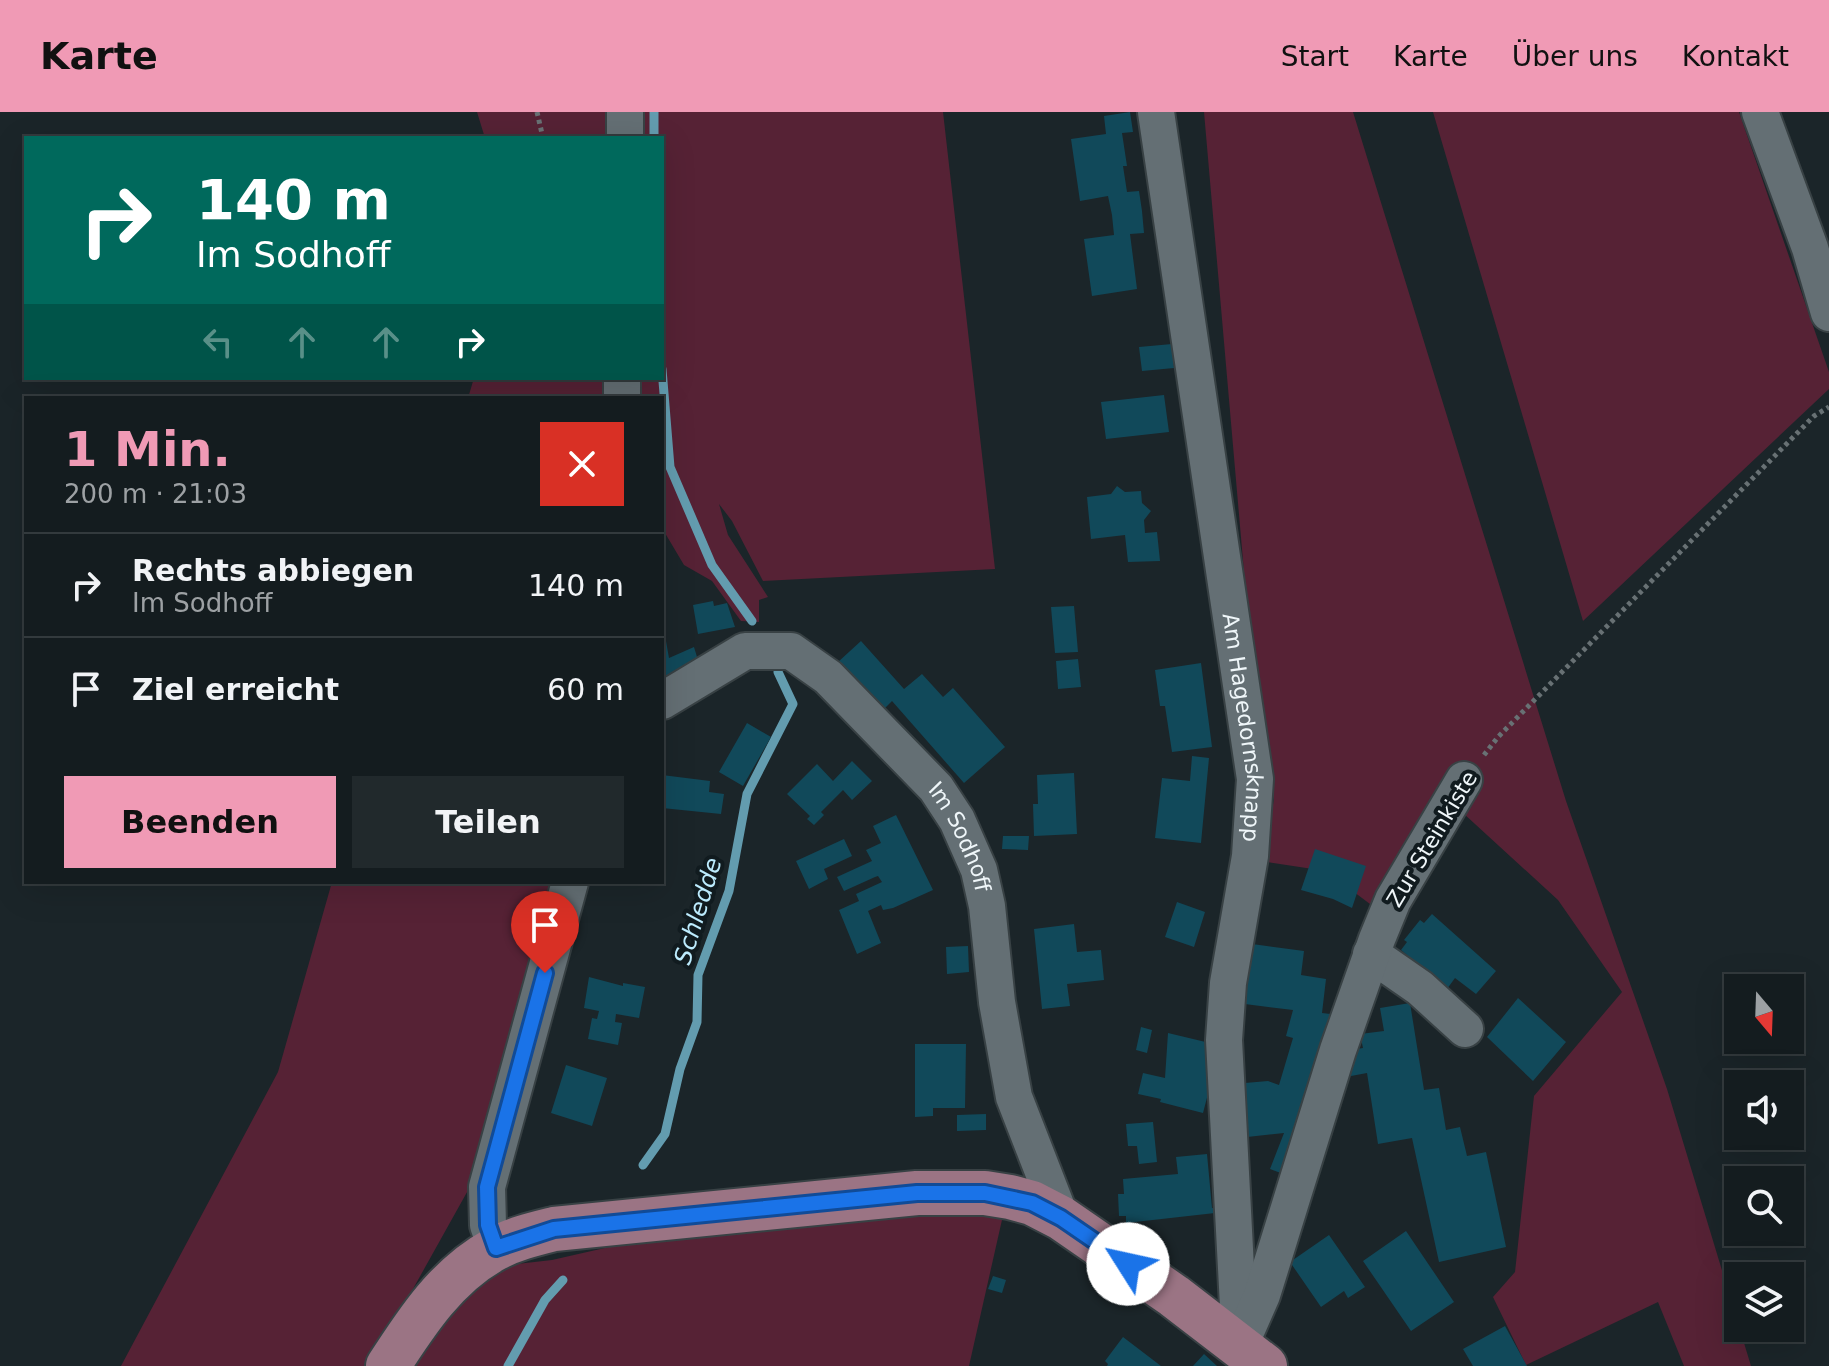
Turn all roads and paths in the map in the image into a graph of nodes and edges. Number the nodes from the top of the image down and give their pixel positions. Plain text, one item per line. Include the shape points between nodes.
1 (537, 112) edge
2 (625, 112) edge
3 (1156, 112) edge
4 (1760, 112) edge
5 (543, 136) edge
6 (625, 136) edge
7 (1829, 313) edge
8 (1829, 407) edge
9 (664, 700) edge
10 (1464, 780) joint
11 (569, 884) edge
12 (1371, 954) junction
13 (1465, 1029) dead end
14 (1061, 1218) junction
15 (496, 1248) junction
16 (1252, 1355) edge
17 (388, 1366) edge

1 - 5 path
2 - 6 street
3 - 16 street, Am Hagedornsknapp via 1255,779 1250,856 1228,983 1224,1040
4 - 7 street
8 - 10 path, Zur Steinkiste via 1814,416 1498,737
9 - 14 street, Im Sodhoff via 745,651 791,651 828,677 936,788 979,870 1014,1097
10 - 12 street, Zur Steinkiste via 1393,900
11 - 15 street via 487,1187 488,1225
12 - 13 street
12 - 16 street, Zur Steinkiste via 1262,1295
14 - 15 main road via 1010,1197 917,1193 554,1229
14 - 16 main road
15 - 17 main road via 435,1298

